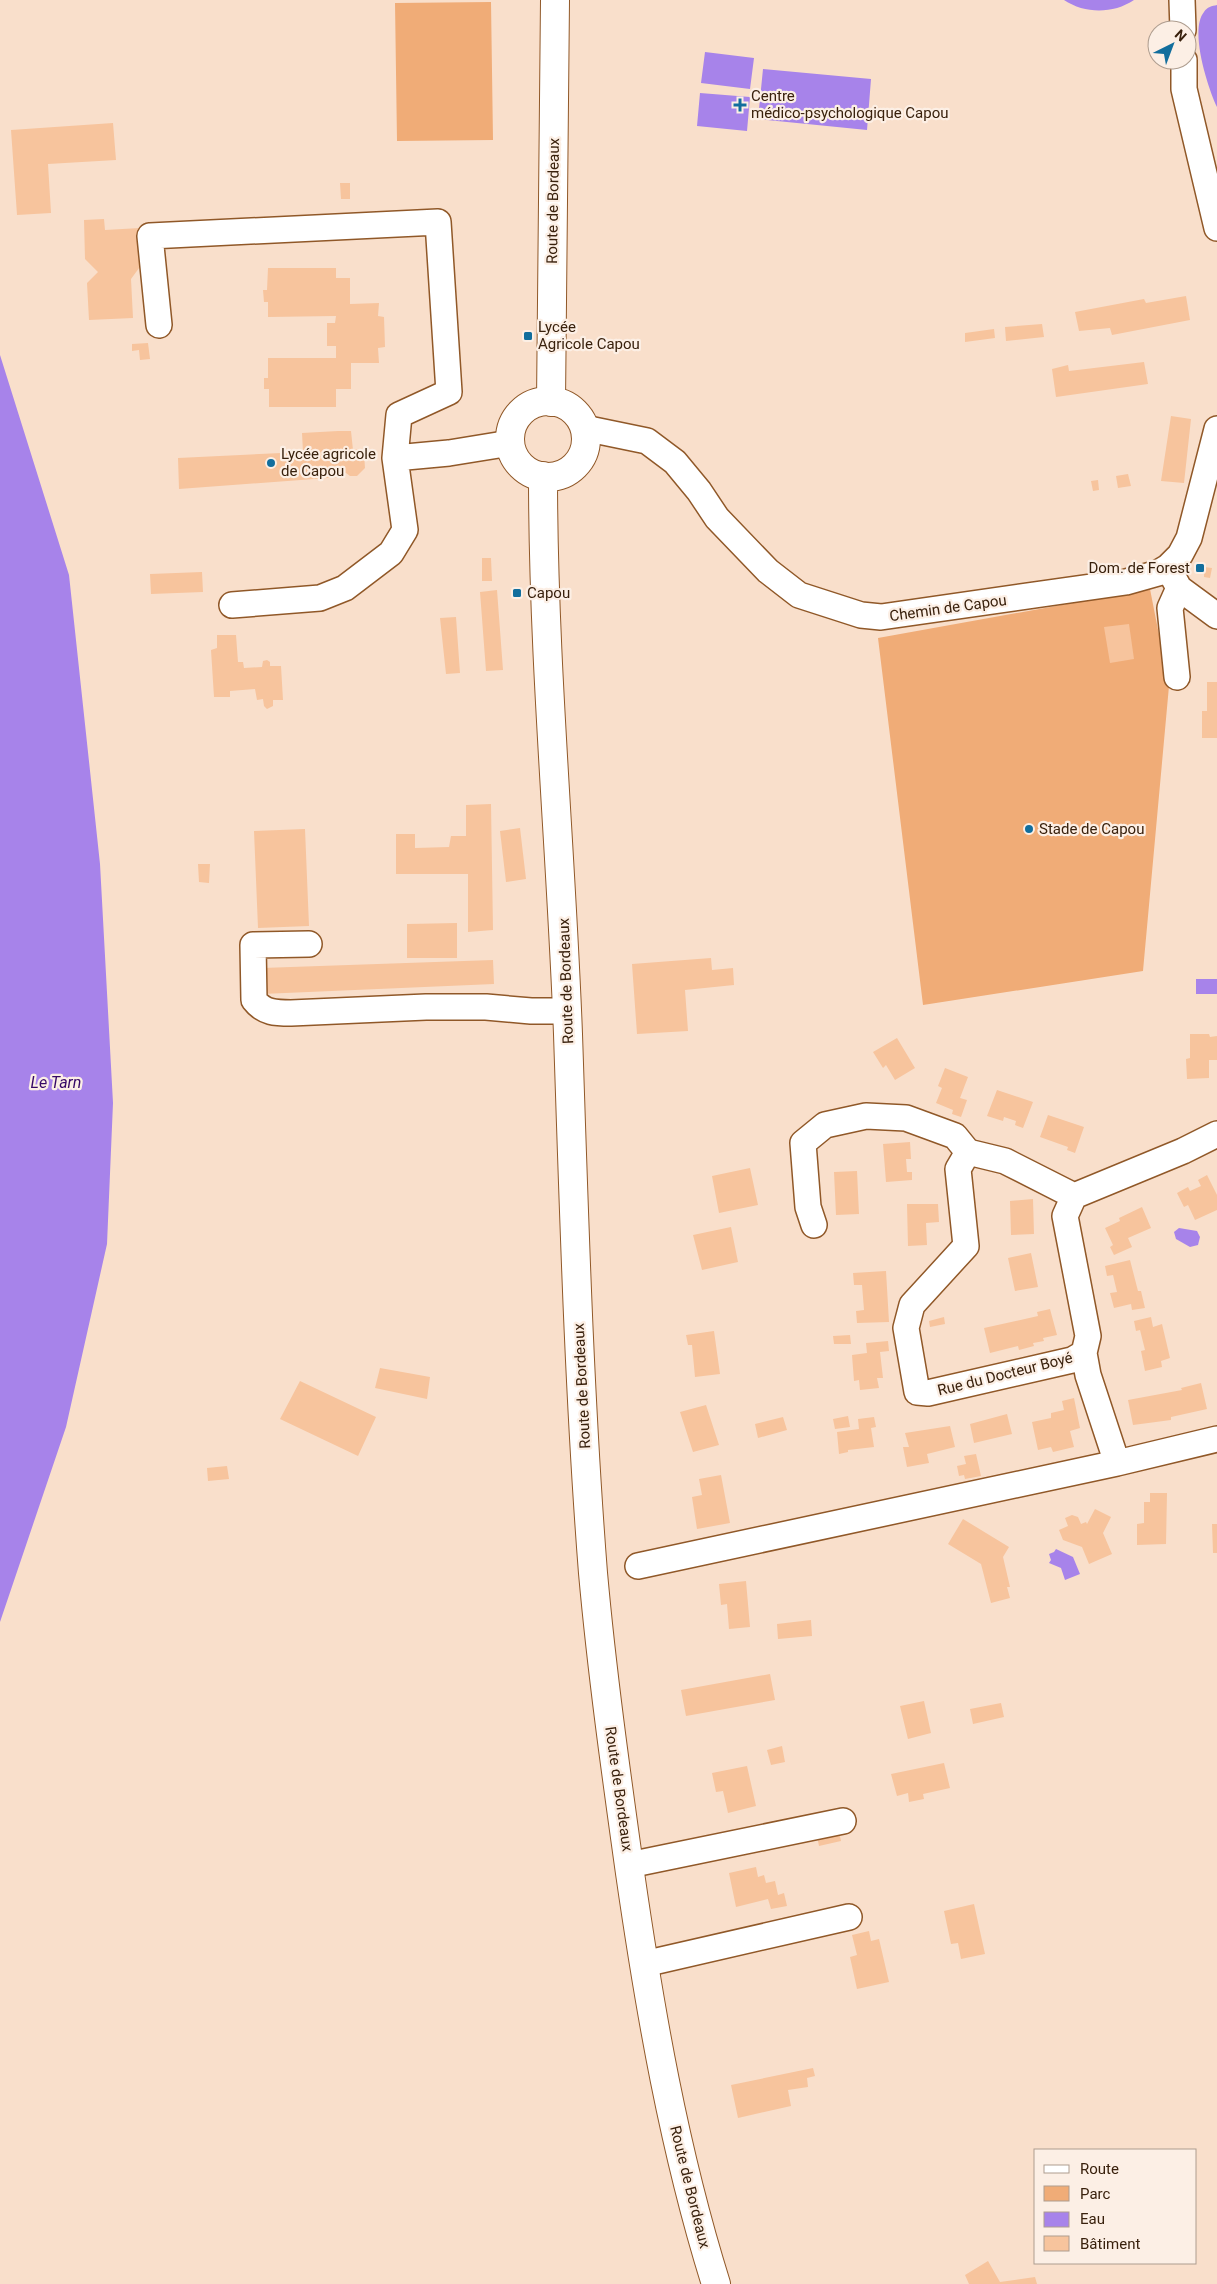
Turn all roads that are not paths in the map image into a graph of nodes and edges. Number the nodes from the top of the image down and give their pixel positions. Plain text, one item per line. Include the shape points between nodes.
1 (555, 0) edge
2 (1182, 0) edge
3 (1183, 20) edge
4 (1184, 70) edge
5 (1217, 228) edge
6 (159, 325) dead end
7 (551, 402) junction
8 (584, 428) junction
9 (1217, 429) edge
10 (510, 443) junction
11 (395, 458) junction
12 (543, 476) junction
13 (1173, 578) junction
14 (232, 605) dead end
15 (1217, 616) edge
16 (1177, 676) dead end
17 (309, 944) dead end
18 (567, 1012) junction
19 (1217, 1134) edge
20 (968, 1152) junction
21 (1074, 1196) junction
22 (814, 1225) dead end
23 (1084, 1353) junction
24 (1217, 1438) edge
25 (1117, 1463) junction
26 (638, 1566) dead end
27 (843, 1821) dead end
28 (629, 1865) junction
29 (849, 1917) dead end
30 (644, 1964) junction
31 (716, 2284) edge

1 - 7 main road, Route de Bordeaux
2 - 3 street
4 - 5 street via 1184,89
6 - 11 street via 150,236 438,222 449,392 399,414
7 - 8 main road via 570,408
7 - 10 main road via 534,403 523,410 510,430
8 - 12 main road via 586,440 576,464 555,476
8 - 13 street, Chemin de Capou via 647,441 675,462 717,518 768,571 800,595 861,615 913,614 1145,578
9 - 13 street, Chemin de Capou via 1189,538
10 - 11 street
10 - 12 main road via 520,465
11 - 14 street via 404,530 391,553 345,588 320,598
12 - 18 main road, Route de Bordeaux via 546,613
13 - 15 street
13 - 16 street via 1170,608
17 - 18 street via 253,945 254,1000 260,1007 291,1013 426,1007
18 - 28 main road, Route de Bordeaux via 589,1519 601,1648
19 - 21 street
20 - 21 street via 1005,1161
20 - 22 street via 955,1136 906,1118 866,1116 825,1125 803,1143 808,1207
20 - 23 street, Rue du Docteur Boyé via 958,1169 966,1246 912,1305 906,1328 917,1392 928,1394 1072,1360
21 - 23 street, Rue du Docteur Boyé via 1065,1216 1088,1336
23 - 25 street, Rue du Docteur Boyé
24 - 25 street
25 - 26 street
27 - 28 street
28 - 30 main road, Route de Bordeaux
29 - 30 street
30 - 31 main road, Route de Bordeaux via 677,2138

